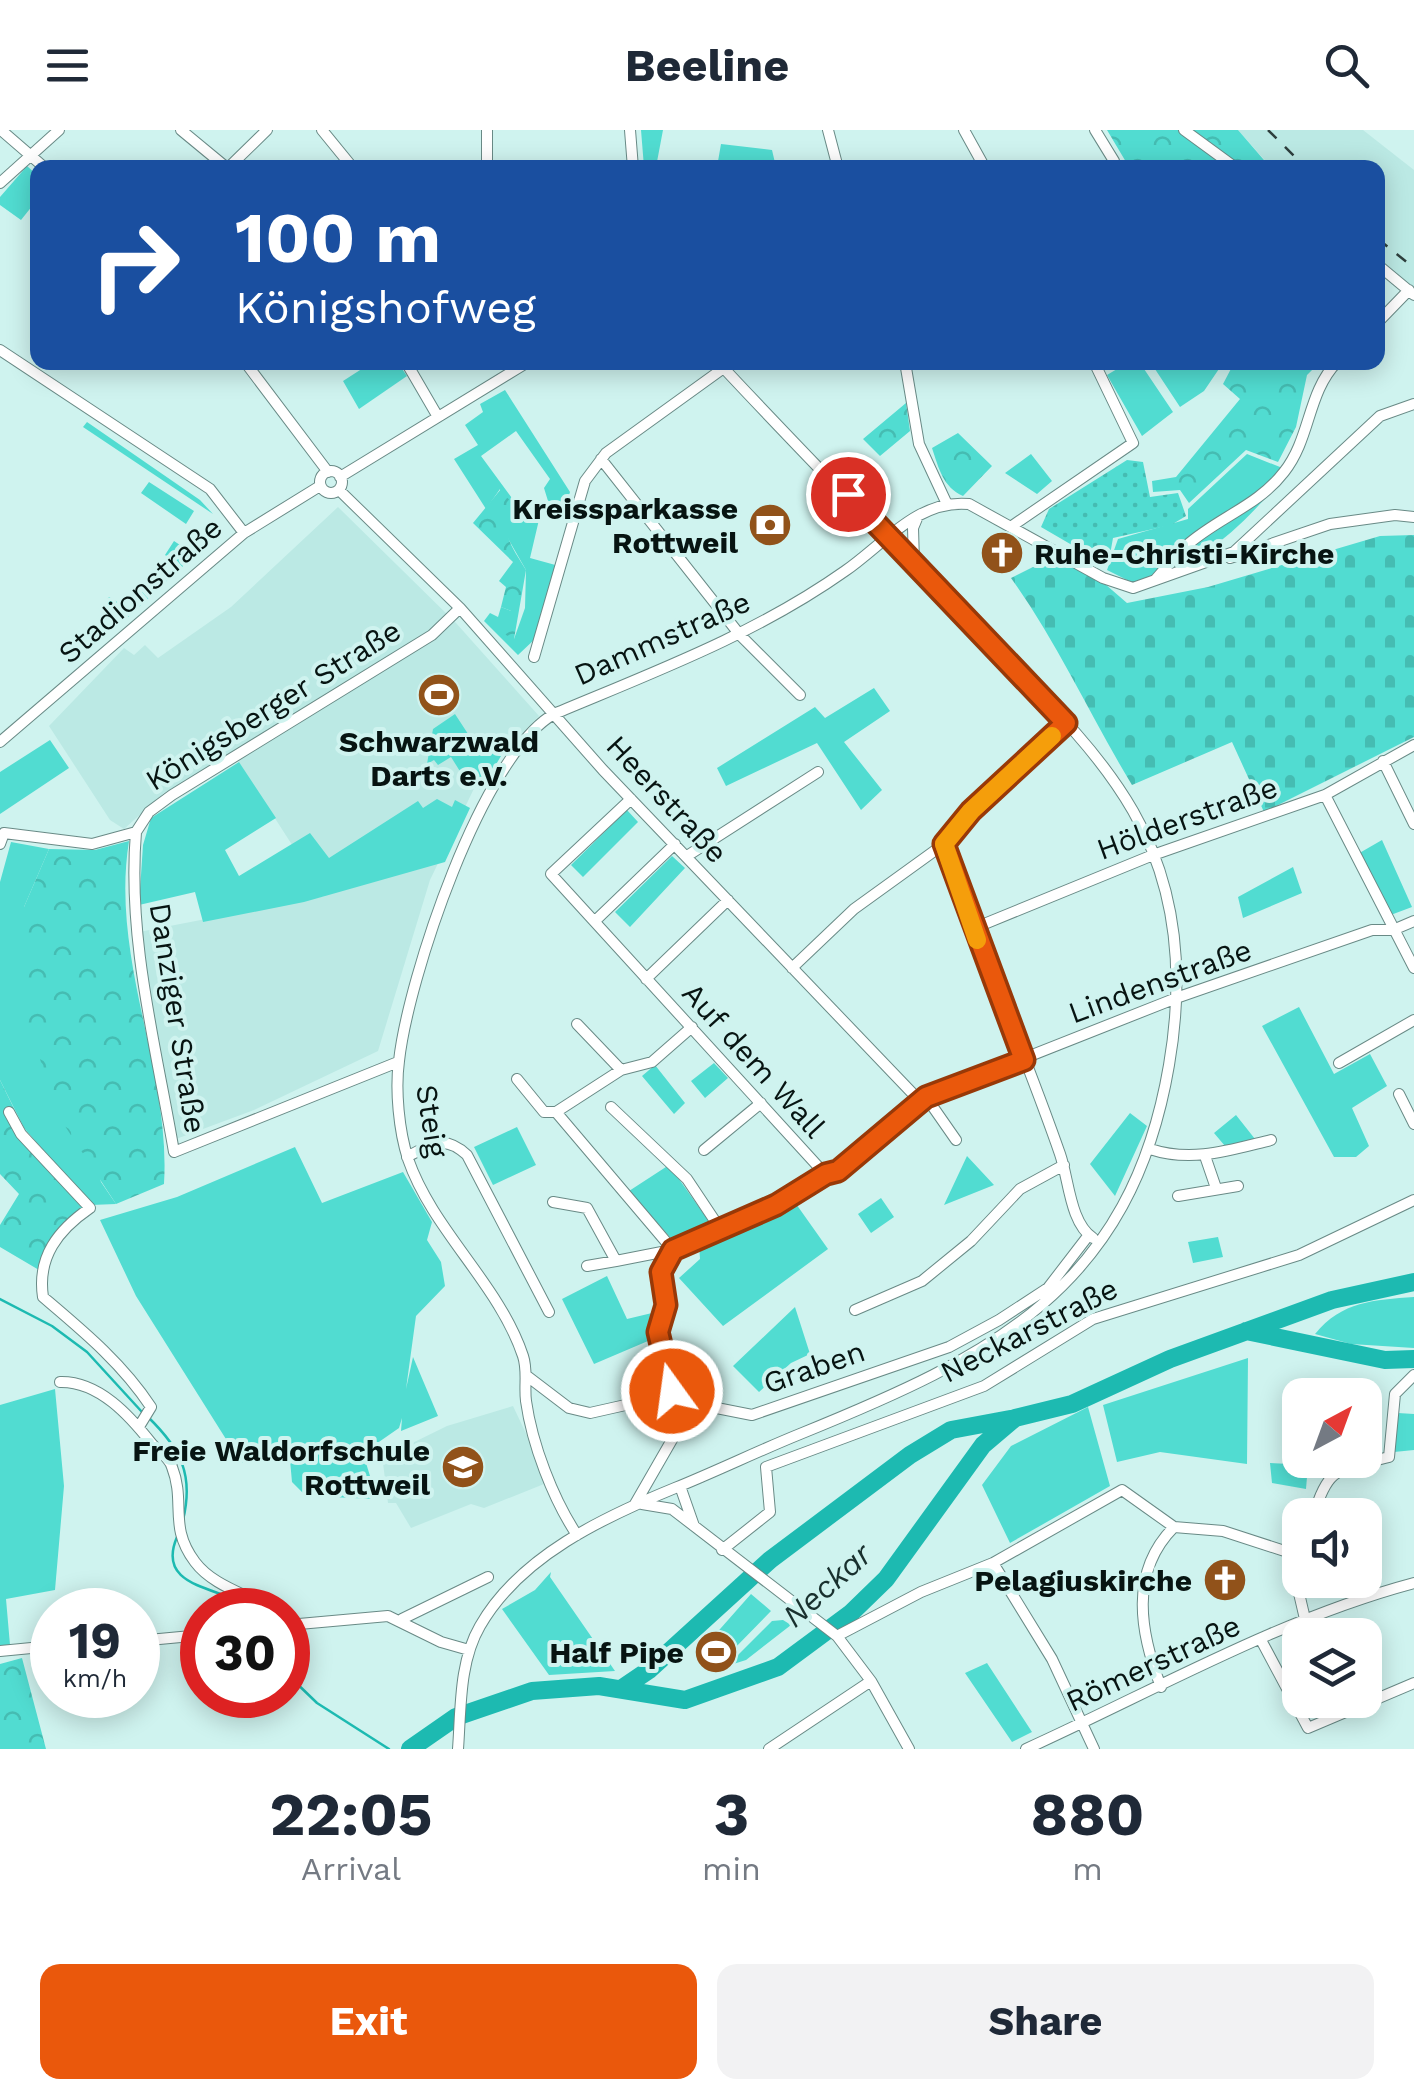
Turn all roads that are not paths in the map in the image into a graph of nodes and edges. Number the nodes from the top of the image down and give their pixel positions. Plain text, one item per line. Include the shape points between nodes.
1 (0, 130) edge
2 (60, 130) edge
3 (180, 130) edge
4 (268, 130) edge
5 (322, 130) edge
6 (487, 130) edge
7 (630, 130) edge
8 (828, 130) edge
9 (964, 130) edge
10 (1095, 130) edge
11 (1184, 130) edge
12 (29, 154) junction
13 (36, 160) edge
14 (217, 160) edge
15 (236, 160) edge
16 (346, 160) edge
17 (487, 160) edge
18 (632, 160) edge
19 (836, 160) edge
20 (978, 160) edge
21 (1113, 160) edge
22 (1225, 160) edge
23 (0, 183) edge
24 (1385, 271) edge
25 (1412, 292) edge
26 (1385, 316) edge
27 (0, 350) edge
28 (40, 370) edge
29 (251, 370) edge
30 (411, 370) edge
31 (515, 370) edge
32 (718, 370) edge
33 (730, 370) edge
34 (906, 370) edge
35 (1098, 370) edge
36 (1329, 370) edge
37 (36, 374) junction
38 (1414, 404) edge
39 (438, 417) junction
40 (601, 460) junction
41 (328, 472) junction
42 (340, 477) junction
43 (320, 486) junction
44 (340, 490) junction
45 (946, 502) junction
46 (920, 511) junction
47 (1414, 517) edge
48 (1012, 526) junction
49 (244, 533) junction
50 (890, 539) junction
51 (1224, 558) junction
52 (914, 564) junction
53 (1152, 583) junction
54 (460, 608) junction
55 (740, 635) junction
56 (534, 658) dead end
57 (800, 695) dead end
58 (554, 714) junction
59 (1066, 723) junction
60 (0, 742) edge
61 (1414, 745) edge
62 (1383, 761) junction
63 (818, 772) dead end
64 (1325, 795) junction
65 (631, 798) junction
66 (1414, 824) edge
67 (136, 832) junction
68 (0, 844) edge
69 (675, 844) junction
70 (944, 844) junction
71 (1153, 855) junction
72 (687, 856) junction
73 (728, 900) junction
74 (596, 920) junction
75 (1414, 920) edge
76 (972, 929) junction
77 (1393, 930) junction
78 (792, 968) junction
79 (1414, 968) edge
80 (646, 979) junction
81 (1179, 997) junction
82 (1414, 1020) edge
83 (577, 1024) dead end
84 (692, 1027) junction
85 (1024, 1060) junction
86 (398, 1062) junction
87 (1338, 1062) dead end
88 (621, 1070) junction
89 (517, 1078) dead end
90 (1400, 1094) dead end
91 (926, 1097) junction
92 (761, 1103) junction
93 (611, 1107) dead end
94 (10, 1112) dead end
95 (556, 1112) junction
96 (1414, 1124) edge
97 (956, 1140) dead end
98 (1271, 1140) dead end
99 (1150, 1149) junction
100 (704, 1150) dead end
101 (1206, 1156) junction
102 (407, 1157) junction
103 (1064, 1165) junction
104 (826, 1174) junction
105 (1238, 1186) dead end
106 (1216, 1188) junction
107 (1178, 1196) dead end
108 (1414, 1200) edge
109 (553, 1202) dead end
110 (722, 1230) junction
111 (1094, 1239) junction
112 (673, 1250) junction
113 (616, 1261) junction
114 (587, 1266) dead end
115 (855, 1310) dead end
116 (550, 1312) dead end
117 (527, 1376) junction
118 (1414, 1376) edge
119 (60, 1382) dead end
120 (683, 1404) junction
121 (144, 1418) junction
122 (680, 1486) junction
123 (1318, 1498) edge
124 (635, 1504) junction
125 (694, 1527) junction
126 (1174, 1527) junction
127 (578, 1535) junction
128 (722, 1550) junction
129 (1282, 1550) edge
130 (993, 1563) junction
131 (488, 1577) dead end
132 (1414, 1582) edge
133 (229, 1588) edge
134 (1307, 1618) edge
135 (402, 1619) junction
136 (310, 1622) edge
137 (1282, 1630) edge
138 (837, 1636) junction
139 (1261, 1640) junction
140 (30, 1648) edge
141 (469, 1650) junction
142 (0, 1651) edge
143 (872, 1681) junction
144 (1414, 1683) edge
145 (1161, 1687) junction
146 (1084, 1723) junction
147 (458, 1749) edge
148 (769, 1749) edge
149 (909, 1749) edge
150 (1026, 1749) edge
151 (1094, 1749) edge

1 - 12 street
2 - 12 street
3 - 14 street
4 - 15 street
5 - 16 street
6 - 17 street
7 - 18 street
8 - 19 street
9 - 20 street
10 - 21 street
11 - 22 street
12 - 13 street
12 - 23 street
24 - 25 street
25 - 26 street
27 - 37 street
28 - 37 street
29 - 41 street
30 - 39 street
31 - 39 street
32 - 40 street
33 - 50 street
34 - 45 street via 919,444
35 - 48 street via 1134,442
36 - 53 street via 1284,473 1245,510 1188,544
37 - 49 street via 210,490
38 - 51 street via 1380,416
39 - 42 street
40 - 55 street
40 - 56 street via 582,488
41 - 42 street
41 - 43 street
42 - 44 street
43 - 44 street via 327,493
43 - 49 street, Stadionstraße
44 - 54 street, Heerstraße
45 - 46 street
45 - 48 street via 969,504
46 - 50 street, Dammstraße
46 - 52 street via 913,528
47 - 51 street via 1330,524
48 - 53 street via 1103,578 1132,588
49 - 60 street, Stadionstraße
50 - 52 street
50 - 55 street, Dammstraße
51 - 53 street
52 - 59 street
54 - 58 street, Heerstraße
54 - 67 street, Königsberger Straße via 404,654 172,795 148,812
55 - 57 street
55 - 58 street, Dammstraße
58 - 65 street, Heerstraße
58 - 86 street, Steig via 515,750 476,820 428,946
59 - 70 street
59 - 71 street via 1121,792
61 - 62 street, Hölderstraße
62 - 64 street, Hölderstraße
62 - 66 street
63 - 72 street
64 - 71 street, Hölderstraße
64 - 77 street
65 - 69 street, Heerstraße
65 - 74 street, Auf dem Wall via 551,874
67 - 68 street, Königsberger Straße via 92,844 4,833
67 - 86 street, Danziger Straße via 135,931 174,1152
69 - 72 street, Heerstraße
69 - 74 street
70 - 76 street
70 - 78 street via 854,909
71 - 76 street, Hölderstraße
71 - 81 street via 1174,934
72 - 73 street, Heerstraße
73 - 78 street, Heerstraße
73 - 80 street, Auf dem Wall
74 - 80 street, Auf dem Wall
75 - 77 street, Lindenstraße
76 - 85 street
77 - 79 street
77 - 81 street, Lindenstraße via 1372,930
78 - 91 street, Heerstraße via 916,1096
80 - 84 street, Auf dem Wall
81 - 85 street, Lindenstraße
81 - 99 street
82 - 87 street
83 - 88 street
84 - 88 street via 652,1062
84 - 92 street, Auf dem Wall
85 - 91 street, Lindenstraße
85 - 103 street
86 - 102 street, Steig
88 - 95 street
89 - 95 street via 531,1102
90 - 96 street
91 - 97 street, Heerstraße
91 - 104 street, Lindenstraße
92 - 100 street
92 - 104 street, Auf dem Wall
93 - 110 street via 687,1179
94 - 121 street via 90,1208 62,1228 48,1253 40,1277 43,1297 120,1365 151,1407
95 - 112 street
98 - 101 street
99 - 101 street
99 - 111 street
101 - 106 street
102 - 116 street via 436,1141 467,1155
102 - 117 street, Steig via 522,1354
103 - 111 street via 1080,1226
103 - 115 street via 1020,1189 922,1281
104 - 110 street, Lindenstraße
105 - 106 street
106 - 107 street
108 - 128 street, Neckarstraße via 1300,1255 1093,1319 984,1386 766,1467 770,1512
109 - 113 street via 587,1208
110 - 112 street, Lindenstraße
111 - 120 street, Graben via 1032,1301 950,1347 752,1415
111 - 122 street via 1044,1306 1010,1332 899,1394
112 - 113 street, Lindenstraße
112 - 120 street via 661,1272 666,1305 658,1332 672,1391
113 - 114 street, Lindenstraße
117 - 120 street, Graben via 569,1408 590,1413 661,1397
117 - 127 street, Steig via 532,1430
118 - 123 street via 1395,1394 1389,1457 1330,1474
119 - 121 street via 86,1385
120 - 124 street via 677,1431
121 - 133 street via 171,1462 180,1537 213,1580
122 - 124 street
122 - 125 street
124 - 125 street via 672,1508
124 - 127 street
125 - 128 street
126 - 129 street via 1224,1532
126 - 130 street via 1122,1490
126 - 145 street via 1148,1561 1142,1608
127 - 141 street via 498,1599
128 - 138 street
130 - 138 street
130 - 146 street
131 - 135 street
132 - 134 street, Römerstraße
135 - 136 street
135 - 141 street
137 - 139 street, Römerstraße
138 - 143 street
139 - 144 street via 1308,1728
139 - 145 street, Römerstraße
140 - 142 street
141 - 147 street
143 - 148 street
143 - 149 street
145 - 146 street, Römerstraße
146 - 150 street, Römerstraße
146 - 151 street

